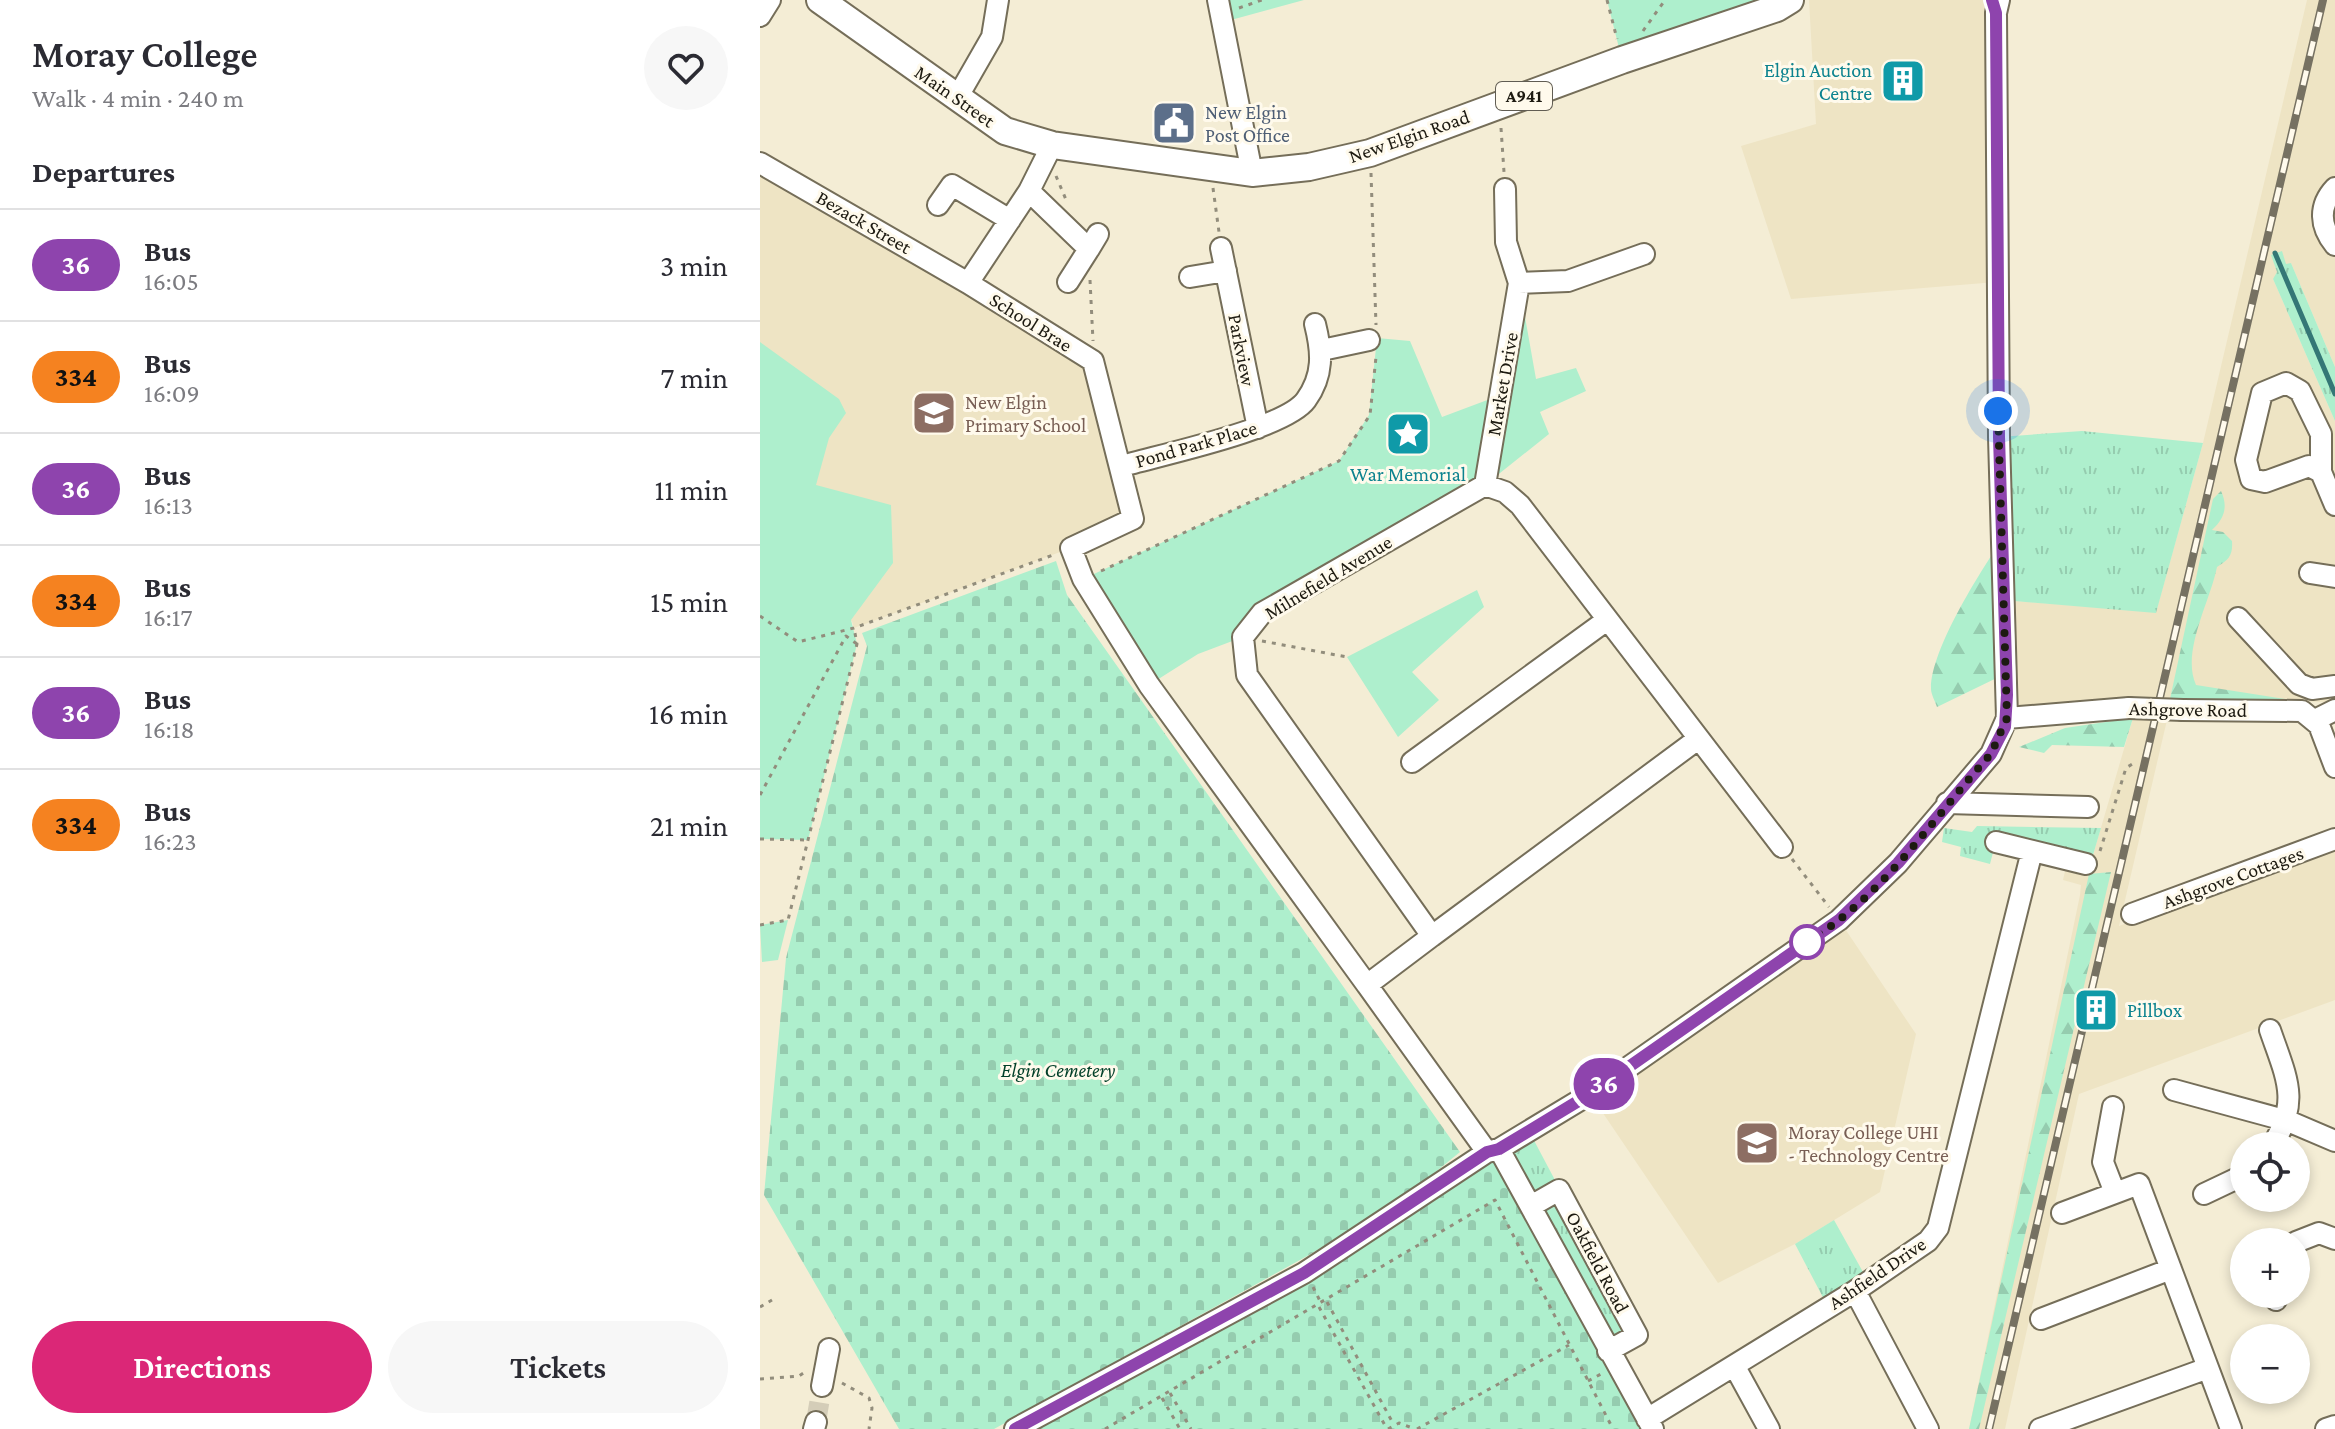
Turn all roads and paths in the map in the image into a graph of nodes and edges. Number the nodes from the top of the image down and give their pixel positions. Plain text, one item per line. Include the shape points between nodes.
1 (770, 0) edge
2 (820, 0) edge
3 (998, 0) edge
4 (1262, 0) edge
5 (1607, 0) edge
6 (1790, 0) edge
7 (1996, 4) edge
8 (1218, 8) edge
9 (760, 16) edge
10 (1622, 60) junction
11 (957, 98) junction
12 (1500, 104) junction
13 (1052, 145) junction
14 (1155, 157) joint
15 (760, 163) edge
16 (1210, 168) junction
17 (1252, 173) junction
18 (2335, 188) edge
19 (1505, 189) joint
20 (1029, 191) junction
21 (938, 205) dead end
22 (1010, 220) junction
23 (2335, 245) edge
24 (1221, 248) joint
25 (1644, 254) dead end
26 (1226, 271) junction
27 (1190, 277) dead end
28 (1068, 282) dead end
29 (968, 283) junction
30 (1519, 283) junction
31 (1315, 324) dead end
32 (1369, 340) dead end
33 (1322, 350) junction
34 (1258, 428) junction
35 (1122, 466) junction
36 (2321, 472) junction
37 (1485, 485) junction
38 (2335, 505) edge
39 (1071, 548) junction
40 (2310, 573) dead end
41 (2335, 577) edge
42 (760, 616) edge
43 (2238, 618) dead end
44 (1607, 620) junction
45 (854, 628) junction
46 (1243, 637) junction
47 (857, 644) junction
48 (1347, 657) dead end
49 (2335, 686) edge
50 (2335, 710) edge
51 (2007, 718) junction
52 (2315, 720) junction
53 (1698, 739) junction
54 (2137, 761) dead end
55 (1412, 762) dead end
56 (2335, 767) edge
57 (760, 795) edge
58 (1947, 803) junction
59 (2088, 807) dead end
60 (760, 839) edge
61 (2335, 839) edge
62 (808, 840) junction
63 (1996, 842) dead end
64 (1782, 847) joint
65 (2032, 851) junction
66 (2086, 864) joint
67 (2132, 914) dead end
68 (1839, 920) junction
69 (760, 925) edge
70 (1432, 936) junction
71 (1367, 985) junction
72 (2270, 1030) dead end
73 (2174, 1090) dead end
74 (2113, 1107) dead end
75 (2288, 1121) junction
76 (2281, 1132) edge
77 (2335, 1141) edge
78 (1493, 1151) junction
79 (2230, 1182) edge
80 (2115, 1193) junction
81 (2204, 1194) dead end
82 (1531, 1206) junction
83 (2062, 1213) dead end
84 (2310, 1237) edge
85 (2335, 1239) edge
86 (2171, 1269) junction
87 (1855, 1291) junction
88 (772, 1300) dead end
89 (1327, 1302) junction
90 (760, 1307) edge
91 (1319, 1307) junction
92 (2041, 1319) dead end
93 (1569, 1345) junction
94 (829, 1349) dead end
95 (1608, 1351) junction
96 (1735, 1367) junction
97 (2208, 1368) junction
98 (825, 1374) junction
99 (760, 1379) edge
100 (1170, 1393) junction
101 (1162, 1398) junction
102 (1650, 1424) edge
103 (1394, 1425) junction
104 (2335, 1426) edge
105 (1926, 1428) edge
106 (869, 1429) edge
107 (1015, 1429) edge
108 (1105, 1429) edge
109 (1180, 1429) edge
110 (1191, 1429) edge
111 (1387, 1429) edge
112 (1416, 1429) edge
113 (1613, 1429) edge
114 (1769, 1429) edge
115 (2040, 1429) edge
116 (2231, 1429) edge
117 (2326, 1429) edge

1 - 9 street
2 - 11 main road, Main Street / A941
3 - 11 street via 992,37
4 - 8 path
5 - 10 path
6 - 10 main road, New Elgin Road / A941
7 - 51 street
8 - 17 street
10 - 12 main road, New Elgin Road / A941
11 - 13 main road, Main Street / A941 via 1005,131
12 - 17 main road, New Elgin Road / A941 via 1370,153
12 - 19 path
13 - 14 main road, Main Street / A941
13 - 20 street, School Brae
14 - 16 main road, New Elgin Road / A941
15 - 29 street, Bezack Street
16 - 17 main road, New Elgin Road / A941
16 - 24 path
18 - 23 street via 2322,213
19 - 30 street, Market Drive via 1506,242
20 - 22 street, School Brae
20 - 28 street via 1094,241
21 - 22 street via 952,185
22 - 29 street, School Brae
24 - 26 street, Parkview
25 - 30 street via 1568,281
26 - 27 street
26 - 34 street, Parkview
29 - 35 street, School Brae via 1093,361
30 - 37 street, Market Drive
31 - 33 street, Pond Park Place
32 - 33 street
33 - 34 street, Pond Park Place via 1320,373 1305,403
34 - 35 street, Pond Park Place
35 - 39 street, School Brae via 1133,519
36 - 36 street via 2321,434 2300,391 2286,383 2262,393 2246,460 2251,479 2265,482 2309,466
36 - 38 street
37 - 44 street via 1520,505
37 - 46 street, Milnefield Avenue via 1262,613
39 - 45 path
39 - 71 street via 1083,579 1149,685
40 - 41 street
42 - 45 path via 798,642
43 - 49 street via 2299,684 2312,689
44 - 53 street
44 - 55 street
45 - 47 path
46 - 48 path
46 - 70 street via 1247,675
47 - 57 path via 846,636
47 - 62 path
50 - 52 street
51 - 52 street, Ashgrove Road, bridge via 2129,708 2293,709
51 - 58 street via 1991,754
52 - 56 street
53 - 64 street
53 - 70 street
54 - 66 path via 2126,768 2098,855
58 - 59 street
58 - 68 street via 1898,863
60 - 62 path
61 - 67 street, Ashgrove Cottages
62 - 69 path via 788,920
63 - 65 street
64 - 68 path
65 - 66 street
65 - 87 street, Ashfield Drive via 1941,1220 1928,1241
68 - 78 street via 1590,1094
70 - 71 street
71 - 78 street
72 - 75 street via 2289,1087
73 - 75 street
74 - 80 street via 2103,1162
75 - 76 street
75 - 77 street
78 - 82 street, Oakfield Road
78 - 107 street via 1304,1273
79 - 81 street
80 - 83 street
80 - 86 street via 2139,1184
82 - 95 street, Oakfield Road
82 - 95 street, Oakfield Road via 1559,1190 1637,1335
84 - 85 street via 2319,1233
86 - 92 street
86 - 97 street
87 - 96 street, Ashfield Drive
87 - 105 street
88 - 90 path
89 - 91 path
89 - 93 path via 1495,1200
89 - 103 path
91 - 100 path
91 - 111 path
93 - 112 path
93 - 113 path
94 - 98 street
95 - 102 street, Oakfield Road
96 - 102 street, Ashfield Drive
96 - 114 street
97 - 115 street
97 - 116 street
98 - 99 path
98 - 106 path via 869,1398
100 - 101 path
100 - 110 path
101 - 108 path
101 - 109 path
103 - 111 path
103 - 112 path
104 - 117 street

